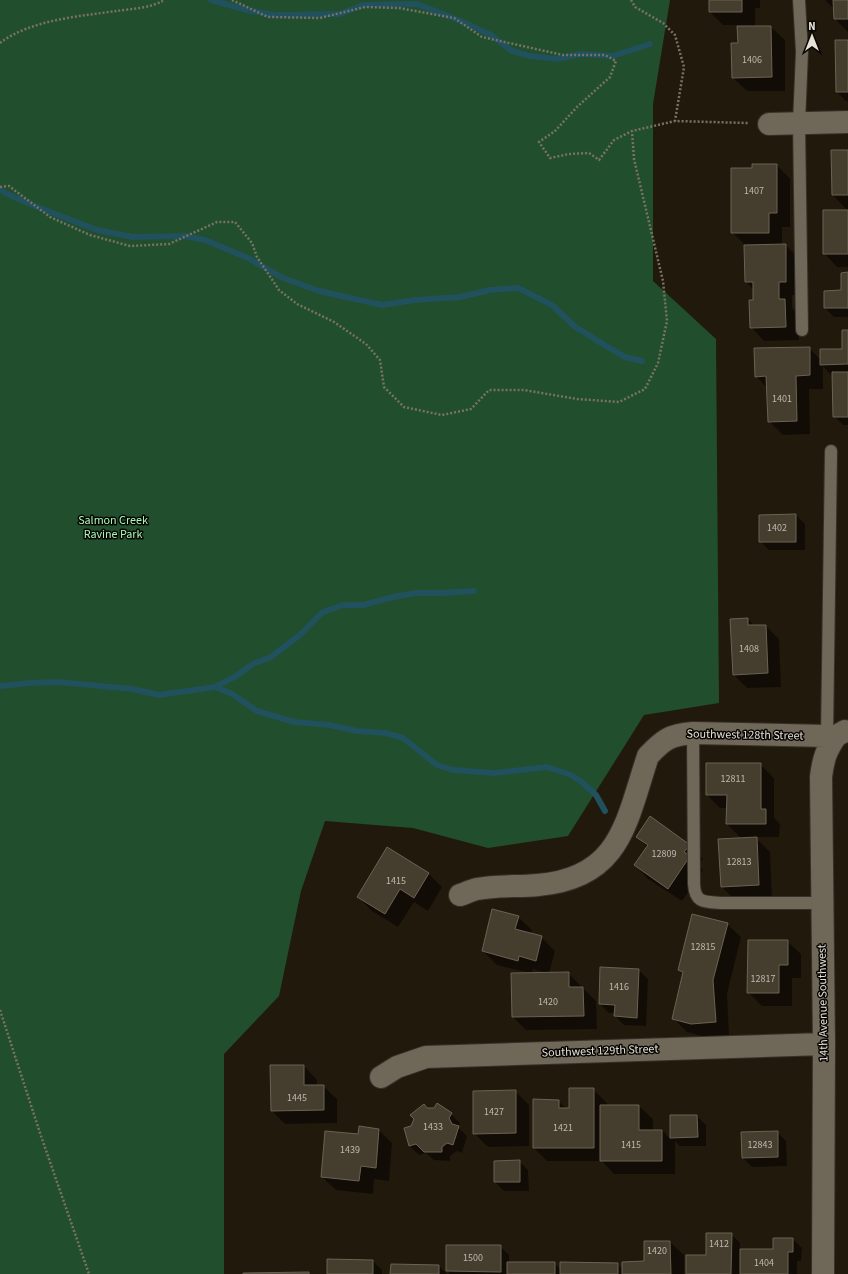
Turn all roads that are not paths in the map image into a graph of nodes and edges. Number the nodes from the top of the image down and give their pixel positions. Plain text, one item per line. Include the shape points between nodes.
1 (799, 0) edge
2 (848, 122) edge
3 (799, 123) junction
4 (768, 124) road end
5 (802, 330) dead end
6 (831, 451) dead end
7 (693, 733) junction
8 (837, 734) edge
9 (460, 895) dead end
10 (822, 903) junction
11 (824, 1044) junction
12 (381, 1077) dead end
13 (823, 1274) edge

1 - 3 lane via 802,52
2 - 3 street
3 - 4 street
3 - 5 lane
6 - 8 lane
7 - 8 street, Southwest 128th Street
7 - 9 street, Southwest 128th Street via 667,739 648,756 623,832 595,868 557,883 492,887
7 - 10 lane via 694,893 698,899 720,903
8 - 10 street, 14th Avenue Southwest via 823,759 821,777
10 - 11 street, 14th Avenue Southwest
11 - 12 street, Southwest 129th Street via 426,1057 397,1067
11 - 13 street, 14th Avenue Southwest

